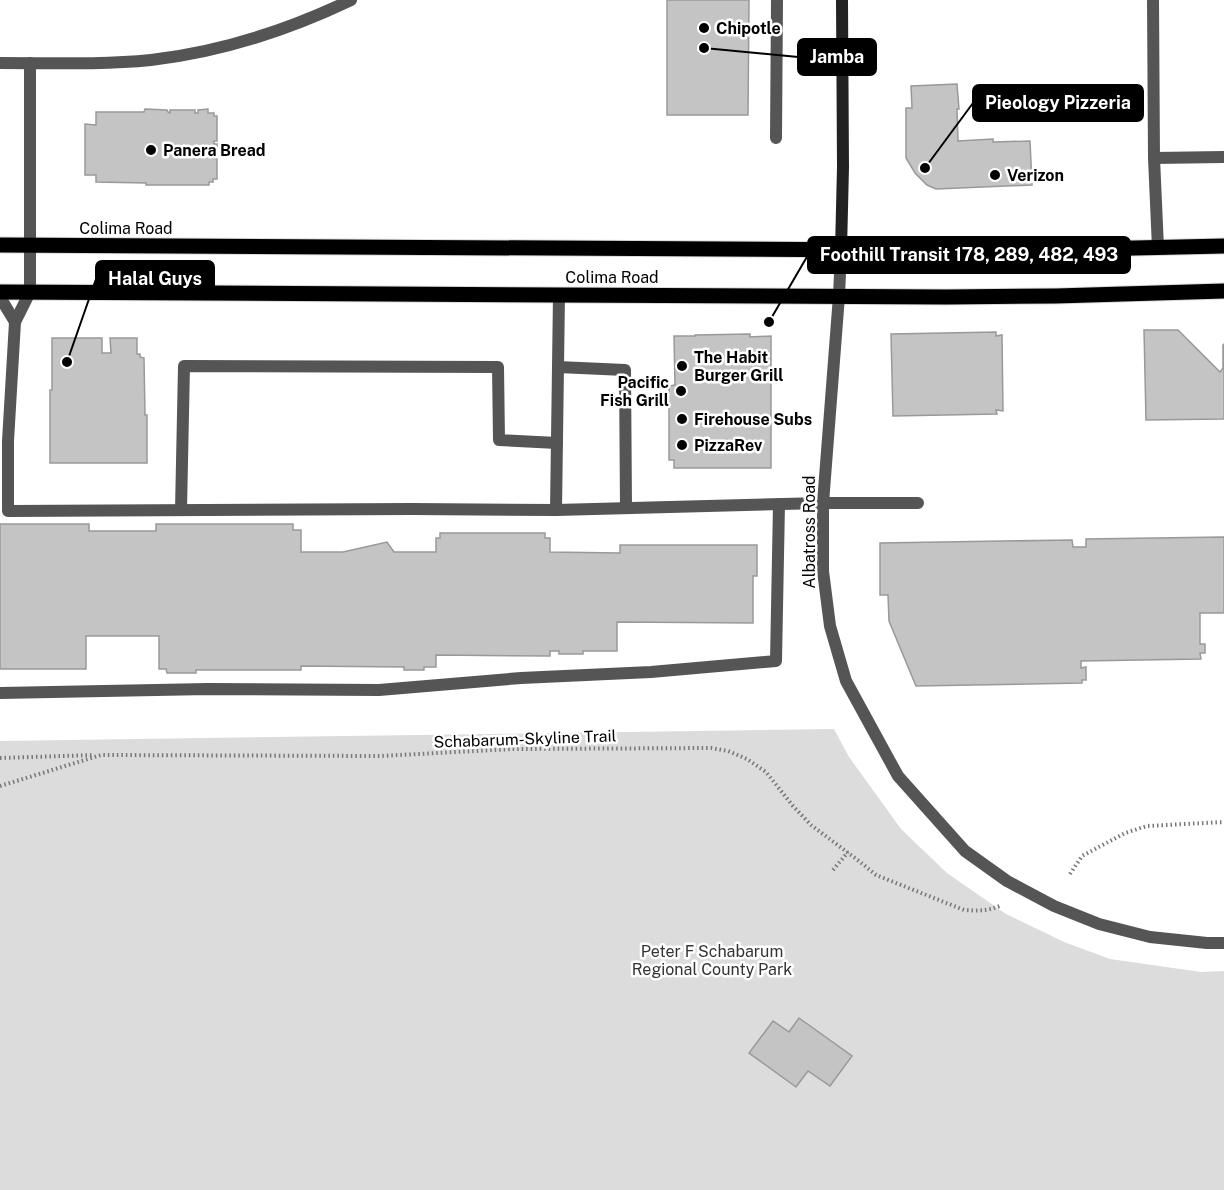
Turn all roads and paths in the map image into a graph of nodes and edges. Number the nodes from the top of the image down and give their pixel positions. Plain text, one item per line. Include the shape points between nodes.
1 (351, 0) edge
2 (777, 0) edge
3 (842, 0) edge
4 (1153, 0) edge
5 (0, 63) edge
6 (30, 63) junction
7 (776, 138) dead end
8 (1224, 157) edge
9 (1154, 158) junction
10 (0, 245) edge
11 (30, 246) junction
12 (1224, 246) edge
13 (1158, 248) junction
14 (842, 250) junction
15 (1224, 291) edge
16 (0, 292) edge
17 (30, 292) junction
18 (559, 295) junction
19 (839, 296) junction
20 (0, 297) edge
21 (15, 322) junction
22 (558, 367) junction
23 (557, 443) junction
24 (823, 503) junction
25 (918, 503) dead end
26 (779, 504) junction
27 (626, 508) junction
28 (181, 510) junction
29 (556, 510) junction
30 (4, 511) edge
31 (0, 693) edge
32 (101, 755) junction
33 (0, 758) edge
34 (0, 786) edge
35 (1224, 822) edge
36 (848, 852) junction
37 (832, 870) dead end
38 (1070, 874) dead end
39 (1000, 906) dead end
40 (1224, 943) edge

1 - 6 street via 260,37 191,53 119,62
2 - 7 street
3 - 14 street, Albatross Road
4 - 9 street
5 - 6 street
6 - 11 street
8 - 9 street
9 - 13 street
10 - 11 main road, Colima Road
11 - 14 main road, Colima Road
11 - 17 street
12 - 13 main road, Colima Road
13 - 14 main road, Colima Road
14 - 19 street, Albatross Road
15 - 19 main road, Colima Road
16 - 17 main road, Colima Road
17 - 18 main road, Colima Road
17 - 21 street
18 - 19 main road, Colima Road
18 - 22 street
19 - 24 street, Albatross Road
20 - 21 street
21 - 30 street
22 - 23 street
22 - 27 street via 625,370
23 - 28 street via 499,440 498,367 184,366
23 - 29 street
24 - 25 street
24 - 26 street
24 - 40 street, Albatross Road via 823,571 830,626 846,681 898,776 965,850 1007,881 1099,924 1150,937
26 - 27 street
26 - 31 street via 776,662 380,690
27 - 29 street
28 - 29 street
28 - 30 street
32 - 33 path
32 - 34 path, Schabarum-Skyline Trail
32 - 36 path, Schabarum-Skyline Trail via 380,756 513,749 711,748 747,759 766,772 811,825
35 - 38 path via 1147,826 1125,833 1082,856
36 - 37 path
36 - 39 path, Schabarum-Skyline Trail via 876,875 964,910 978,912

